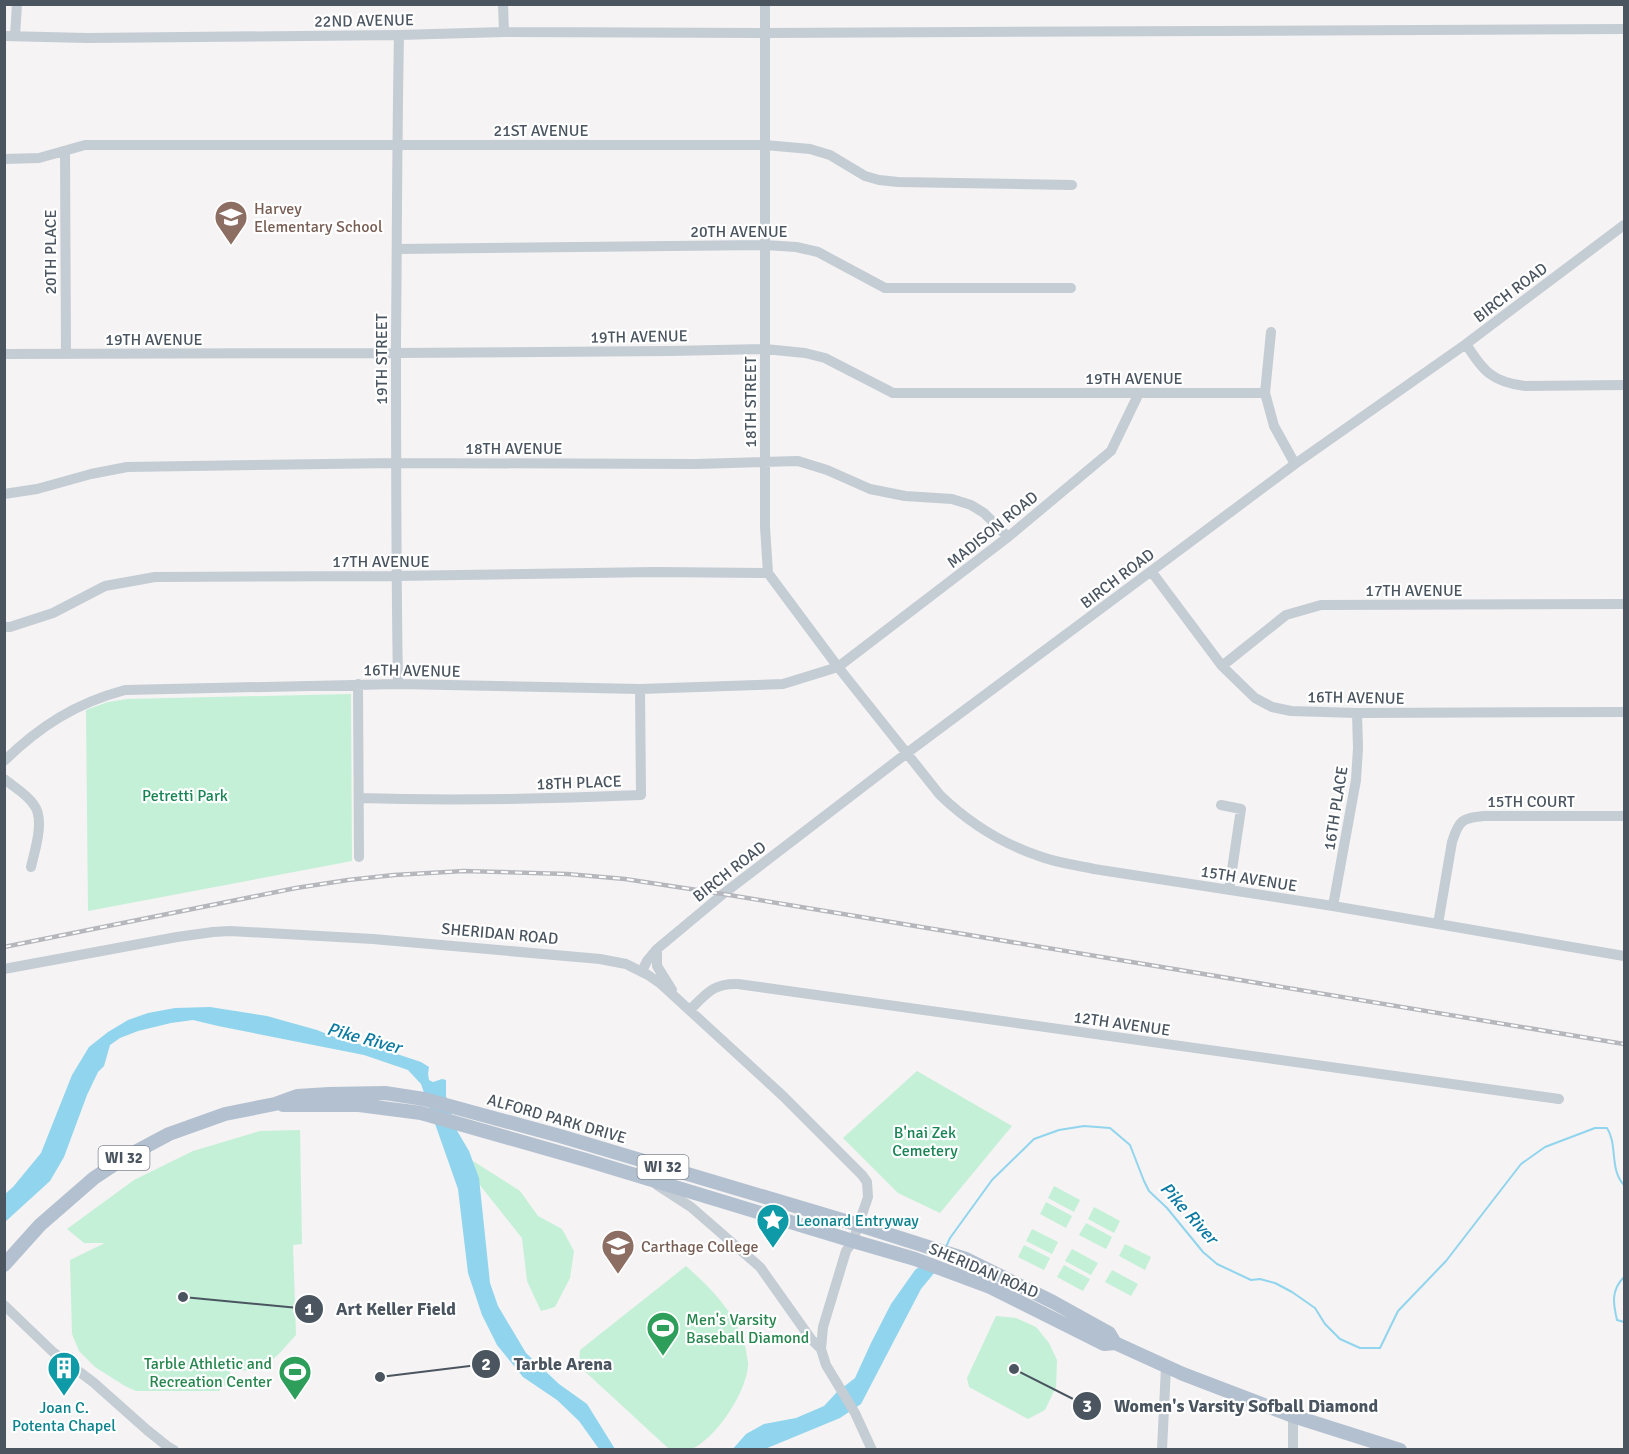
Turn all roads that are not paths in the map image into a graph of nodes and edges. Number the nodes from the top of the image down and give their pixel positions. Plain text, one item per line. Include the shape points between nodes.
1 (17, 4) edge
2 (503, 4) edge
3 (765, 4) edge
4 (1624, 29) edge
5 (504, 32) junction
6 (764, 33) junction
7 (399, 35) junction
8 (10, 36) edge
9 (397, 144) junction
10 (765, 146) junction
11 (65, 151) junction
12 (4, 159) edge
13 (1072, 185) dead end
14 (1624, 225) edge
15 (765, 245) junction
16 (397, 249) junction
17 (1071, 288) dead end
18 (1271, 333) dead end
19 (1466, 345) junction
20 (765, 349) junction
21 (396, 353) junction
22 (4, 354) edge
23 (66, 354) junction
24 (1624, 385) edge
25 (1139, 393) junction
26 (1265, 393) junction
27 (765, 462) junction
28 (396, 463) junction
29 (1295, 464) junction
30 (4, 494) edge
31 (1008, 537) junction
32 (1152, 571) junction
33 (768, 573) junction
34 (396, 576) junction
35 (1624, 604) edge
36 (4, 627) edge
37 (1222, 666) junction
38 (838, 667) junction
39 (358, 684) junction
40 (398, 684) junction
41 (640, 689) junction
42 (1624, 712) edge
43 (1357, 713) junction
44 (907, 753) junction
45 (4, 761) edge
46 (4, 779) edge
47 (359, 798) junction
48 (1221, 805) dead end
49 (1624, 816) edge
50 (359, 857) dead end
51 (31, 867) dead end
52 (1229, 890) junction
53 (1333, 906) junction
54 (1438, 924) junction
55 (657, 948) junction
56 (1624, 956) edge
57 (4, 969) edge
58 (642, 971) junction
59 (675, 996) junction
60 (690, 1010) junction
61 (1559, 1099) dead end
62 (275, 1104) junction
63 (643, 1177) junction
64 (859, 1225) junction
65 (853, 1241) junction
66 (4, 1265) edge
67 (4, 1305) edge
68 (1115, 1343) junction
69 (821, 1349) junction
70 (1166, 1366) junction
71 (1293, 1416) junction
72 (174, 1449) edge
73 (872, 1449) edge
74 (1162, 1449) edge
75 (1293, 1449) edge
76 (1400, 1449) edge

1 - 8 street
2 - 5 street
3 - 6 street, 18TH STREET
4 - 6 street, 22ND AVENUE
5 - 6 street, 22ND AVENUE
5 - 7 street, 22ND AVENUE
6 - 10 street, 18TH STREET
7 - 8 street, 22ND AVENUE
7 - 9 street, 19TH STREET
9 - 10 street, 21ST AVENUE
9 - 11 street, 21ST AVENUE via 85,145
9 - 16 street, 19TH STREET
10 - 13 street, 21ST AVENUE via 810,149 879,180
10 - 15 street, 18TH STREET
11 - 12 street, 21ST AVENUE via 39,158
11 - 23 street, 20TH PLACE
14 - 19 street, BIRCH ROAD
15 - 16 street, 20TH AVENUE
15 - 17 street, 20TH AVENUE via 818,252 885,288
15 - 20 street, 18TH STREET
16 - 21 street, 19TH STREET
18 - 26 street
19 - 24 street via 1489,374 1509,384
19 - 29 street, BIRCH ROAD
20 - 21 street, 19TH AVENUE
20 - 25 street, 19TH AVENUE via 825,358 893,393
20 - 27 street, 18TH STREET
21 - 23 street, 19TH AVENUE
21 - 28 street, 19TH STREET
22 - 23 street, 19TH AVENUE
25 - 26 street, 19TH AVENUE
25 - 31 street, MADISON ROAD via 1111,451
26 - 29 street via 1274,426
27 - 28 street, 18TH AVENUE
27 - 31 street, 18TH AVENUE via 798,462 828,470 870,489 952,499 984,513
27 - 33 street, 18TH STREET
28 - 30 street, 18TH AVENUE via 127,467
28 - 34 street, 19TH STREET
29 - 32 street, BIRCH ROAD
31 - 38 street, MADISON ROAD
32 - 37 street, 16TH AVENUE
32 - 44 street, BIRCH ROAD
33 - 34 street, 17TH AVENUE
33 - 38 street
34 - 36 street, 17TH AVENUE via 155,577 105,586 53,613
34 - 40 street, 19TH STREET
35 - 37 street, 17TH AVENUE via 1321,606 1286,615
37 - 43 street, 16TH AVENUE via 1255,698 1272,707
38 - 41 street, 16TH AVENUE via 783,684
38 - 44 street
39 - 40 street, 16TH AVENUE
39 - 45 street, 16TH AVENUE via 125,690 84,704 54,720
39 - 47 street
40 - 41 street, 16TH AVENUE
41 - 47 street, 18TH PLACE via 641,795 550,799
42 - 43 street, 16TH AVENUE
43 - 53 street, 16TH PLACE via 1356,780
44 - 52 street, 15TH AVENUE via 953,808 1022,850 1057,862
44 - 55 street, BIRCH ROAD
46 - 51 street via 37,810 38,838
47 - 50 street
48 - 52 street via 1241,809
49 - 54 street, 15TH COURT via 1468,817 1454,834
52 - 53 street, 15TH AVENUE
53 - 54 street, 15TH AVENUE
54 - 56 street, 15TH AVENUE
55 - 58 street, BIRCH ROAD
55 - 59 street via 657,966
57 - 58 street, SHERIDAN ROAD via 177,936 230,931 600,959
58 - 59 street, SHERIDAN ROAD
59 - 60 street, SHERIDAN ROAD
60 - 61 street, 12TH AVENUE via 714,988 738,984
60 - 64 street, SHERIDAN ROAD via 862,1175 868,1197
62 - 63 main road, ALFORD PARK DRIVE / WI 32 via 359,1105 422,1113
62 - 64 main road, ALFORD PARK DRIVE / WI 32 via 297,1096 329,1094 415,1097
62 - 66 main road, ALFORD PARK DRIVE / WI 32 via 225,1114 169,1134 124,1158 94,1178 40,1226
63 - 65 main road, ALFORD PARK DRIVE / WI 32
63 - 69 street via 691,1207 760,1267
64 - 65 street, SHERIDAN ROAD
64 - 68 main road, SHERIDAN ROAD / WI 32 via 966,1259 1109,1333
65 - 68 main road, SHERIDAN ROAD / WI 32 via 954,1273 1014,1298 1104,1344
65 - 69 street via 846,1251 823,1327
67 - 72 street via 52,1352
68 - 70 main road, SHERIDAN ROAD / WI 32
69 - 73 street
70 - 71 main road, SHERIDAN ROAD / WI 32
70 - 74 street
71 - 75 street
71 - 76 main road, SHERIDAN ROAD / WI 32

